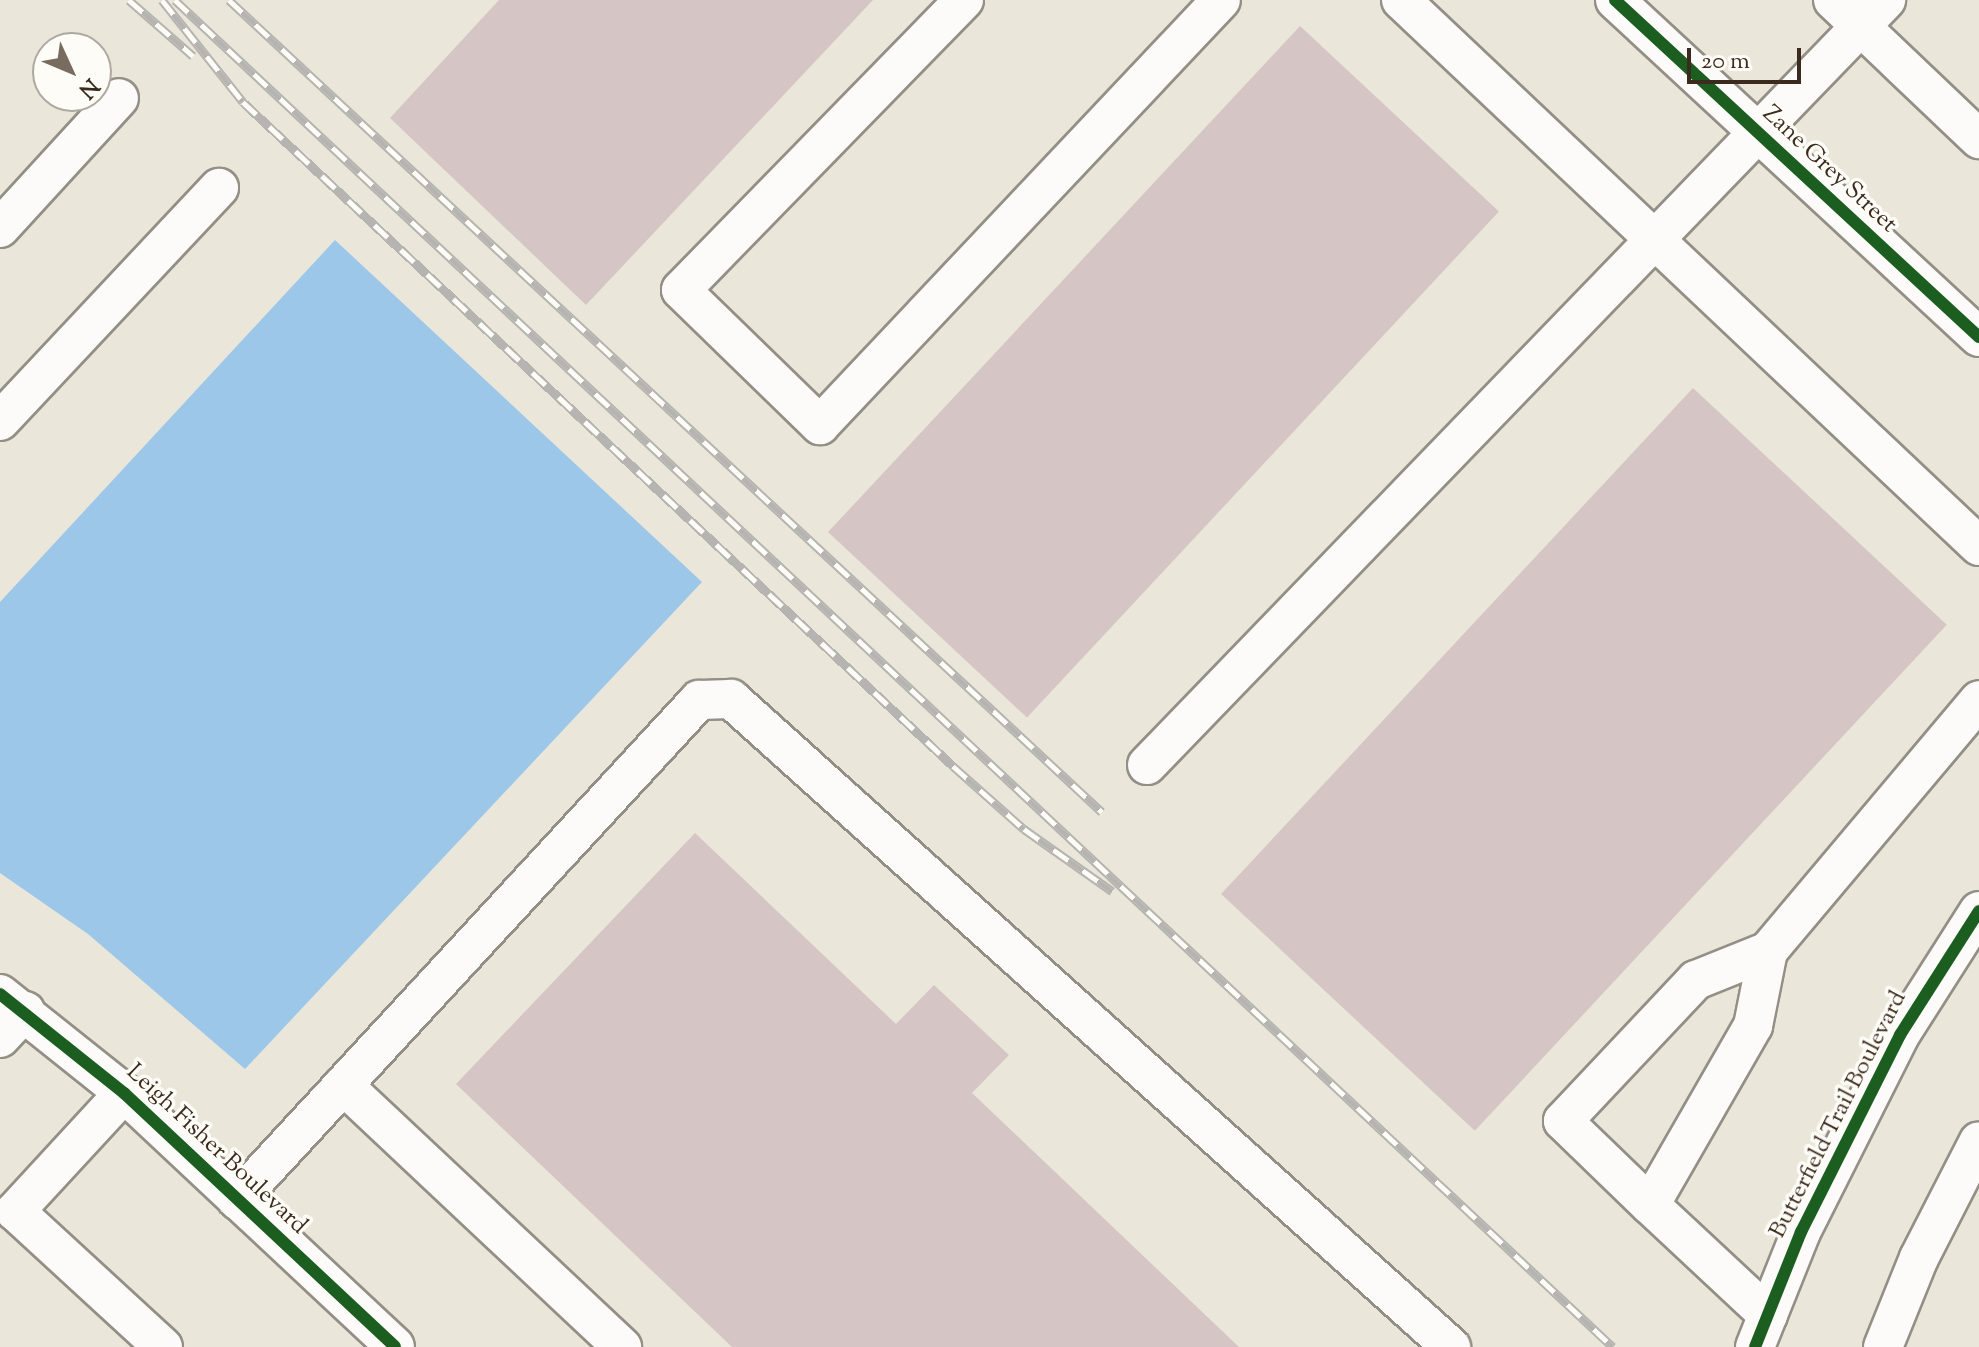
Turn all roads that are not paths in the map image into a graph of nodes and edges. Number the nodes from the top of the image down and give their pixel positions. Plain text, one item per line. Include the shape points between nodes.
1 (964, 0) edge
2 (1221, 0) edge
3 (1401, 0) edge
4 (1615, 0) edge
5 (1833, 0) edge
6 (1874, 13) edge
7 (119, 98) dead end
8 (1759, 135) junction
9 (1979, 139) edge
10 (219, 188) dead end
11 (0, 228) edge
12 (1653, 238) junction
13 (1977, 342) edge
14 (0, 421) edge
15 (1979, 546) edge
16 (1972, 724) edge
17 (1147, 765) dead end
18 (1979, 911) edge
19 (1768, 951) junction
20 (13, 1002) edge
21 (0, 1038) edge
22 (343, 1085) junction
23 (124, 1093) junction
24 (1979, 1141) edge
25 (237, 1200) junction
26 (1650, 1205) junction
27 (5, 1212) edge
28 (1762, 1331) edge
29 (163, 1347) edge
30 (395, 1347) edge
31 (622, 1347) edge
32 (1451, 1347) edge
33 (1883, 1347) edge

1 - 2 street via 681,290 820,425
3 - 12 street
4 - 8 street, Zane Grey Street
5 - 6 street
6 - 8 street
6 - 9 street
7 - 11 street
8 - 12 street
8 - 13 street, Zane Grey Street
10 - 14 street
12 - 15 street
12 - 17 street
16 - 19 street
18 - 28 street, Butterfield Trail Boulevard via 1900,1035 1801,1232
19 - 26 street via 1753,1026
19 - 26 street via 1696,980 1563,1121
20 - 21 street
20 - 23 street, Leigh Fisher Boulevard
22 - 25 street
22 - 31 street
22 - 32 street via 699,700 731,699
23 - 25 street, Leigh Fisher Boulevard
23 - 27 street
24 - 33 street via 1919,1258
25 - 30 street, Leigh Fisher Boulevard
26 - 28 street
27 - 29 street

